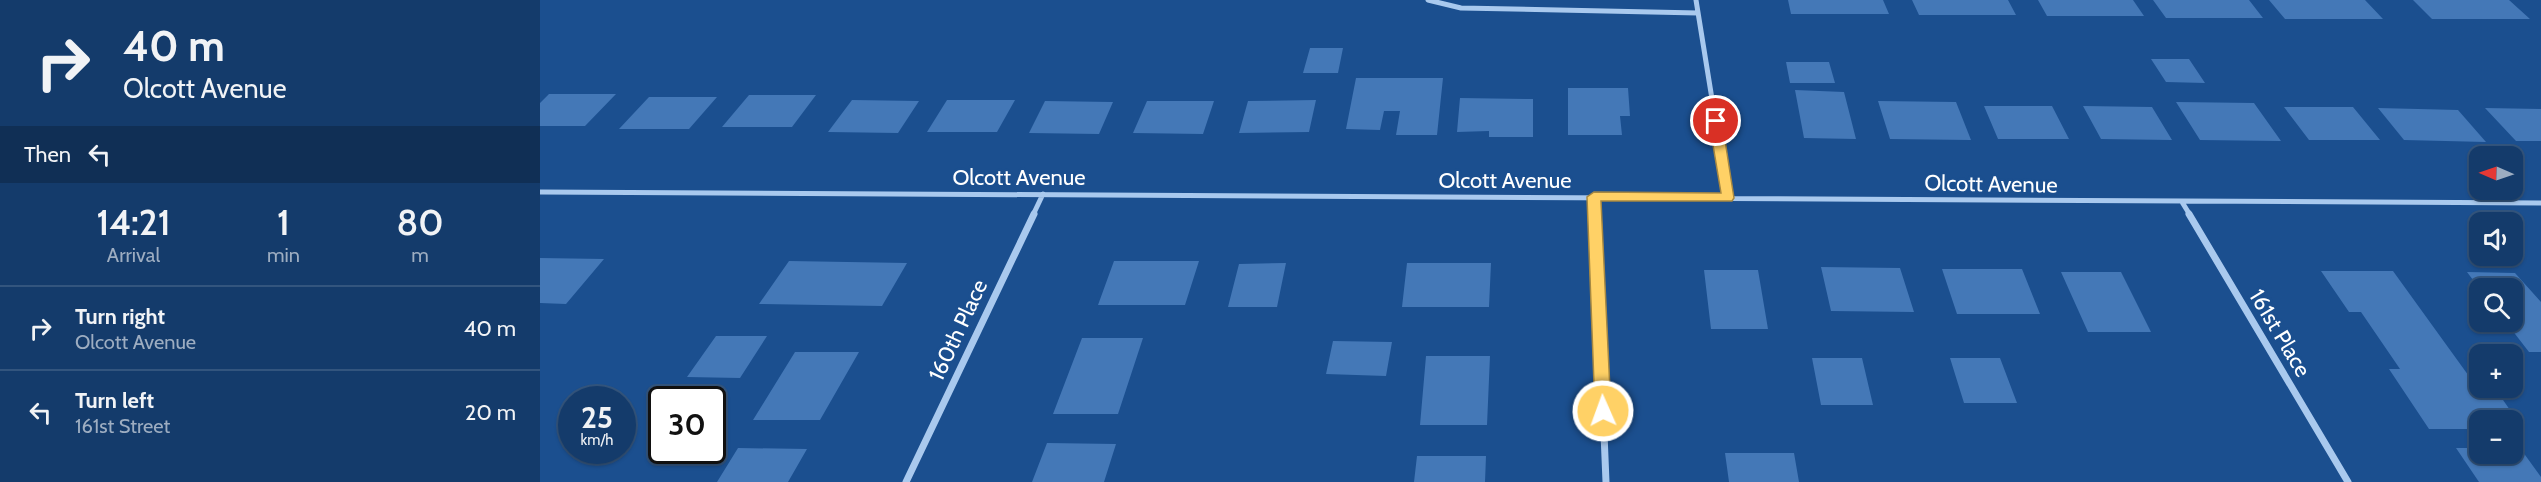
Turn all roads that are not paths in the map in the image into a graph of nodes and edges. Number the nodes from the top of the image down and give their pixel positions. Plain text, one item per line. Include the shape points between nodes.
1 (1428, 0) edge
2 (1696, 0) edge
3 (1698, 13) junction
4 (540, 192) edge
5 (1043, 194) junction
6 (1594, 197) junction
7 (1728, 198) junction
8 (2182, 202) junction
9 (2541, 203) edge
10 (906, 482) edge
11 (1606, 482) edge
12 (2348, 482) edge

1 - 3 street via 1461,8
2 - 3 street
3 - 7 street
4 - 5 street, Olcott Avenue
5 - 6 street, Olcott Avenue
5 - 10 street, 160th Place
6 - 7 street, Olcott Avenue
6 - 11 street
7 - 8 street, Olcott Avenue
8 - 9 street, Olcott Avenue
8 - 12 street, 161st Place

